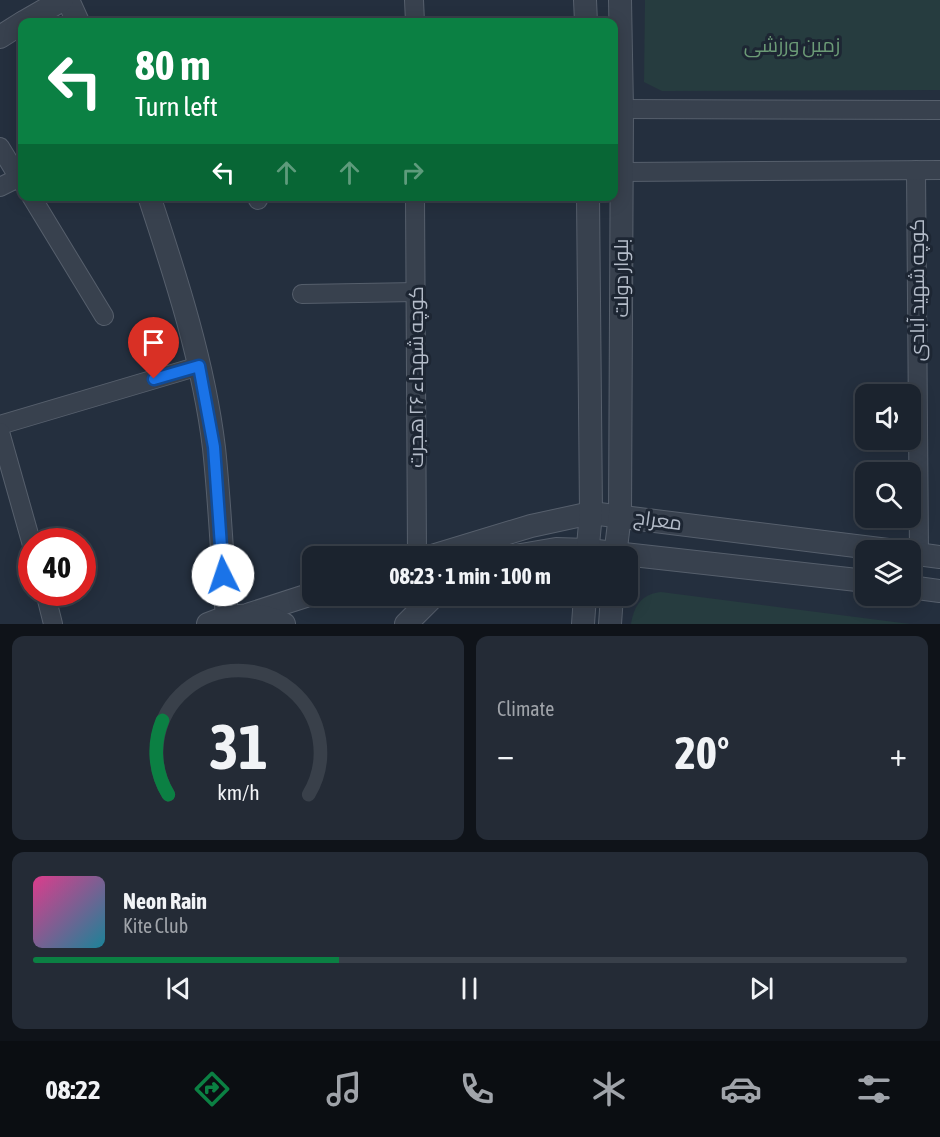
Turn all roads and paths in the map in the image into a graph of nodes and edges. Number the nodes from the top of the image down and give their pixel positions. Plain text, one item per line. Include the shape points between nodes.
1 (62, 0) edge
2 (68, 0) edge
3 (414, 0) edge
4 (585, 0) edge
5 (620, 0) edge
6 (31, 18) edge
7 (76, 18) edge
8 (415, 18) edge
9 (586, 18) edge
10 (18, 26) edge
11 (0, 37) edge
12 (622, 109) junction
13 (940, 110) edge
14 (0, 147) edge
15 (916, 170) junction
16 (940, 170) edge
17 (622, 172) junction
18 (18, 174) edge
19 (18, 180) edge
20 (0, 187) edge
21 (34, 201) edge
22 (151, 201) edge
23 (415, 201) edge
24 (588, 201) edge
25 (416, 291) junction
26 (302, 294) dead end
27 (104, 316) dead end
28 (199, 366) junction
29 (0, 425) edge
30 (0, 432) edge
31 (591, 513) junction
32 (620, 515) junction
33 (27, 528) edge
34 (417, 546) edge
35 (465, 546) edge
36 (589, 546) edge
37 (617, 546) edge
38 (855, 546) edge
39 (923, 555) edge
40 (638, 556) edge
41 (855, 580) edge
42 (921, 588) edge
43 (940, 591) edge
44 (302, 597) edge
45 (48, 606) edge
46 (424, 606) edge
47 (584, 606) edge
48 (611, 606) edge
49 (227, 619) edge
50 (53, 624) edge
51 (284, 624) edge
52 (406, 624) edge
53 (583, 624) edge
54 (610, 624) edge

1 - 6 street
2 - 7 street
3 - 8 street
4 - 9 street
5 - 12 street, بلوار دولت
10 - 11 street
12 - 13 street
12 - 17 street, بلوار دولت
14 - 18 street
15 - 16 street
15 - 17 street
15 - 39 street, کوچه شهید آبادی
17 - 32 street, بلوار دولت
19 - 20 street
21 - 27 street
22 - 28 street
23 - 25 street, کوچه شهداء ۲۶ هجرت
24 - 31 street, بلوار دولت
25 - 26 street
25 - 34 street, کوچه شهداء ۲۶ هجرت
28 - 29 street
28 - 49 street via 214,447
30 - 33 street
31 - 32 street, معراج
31 - 35 street, معراج
31 - 36 street, بلوار دولت
32 - 37 street, بلوار دولت
32 - 38 street, معراج
40 - 41 street, معراج
42 - 43 street
44 - 49 street
45 - 50 street
46 - 52 street
47 - 53 street
48 - 54 street
49 - 51 street via 262,617

